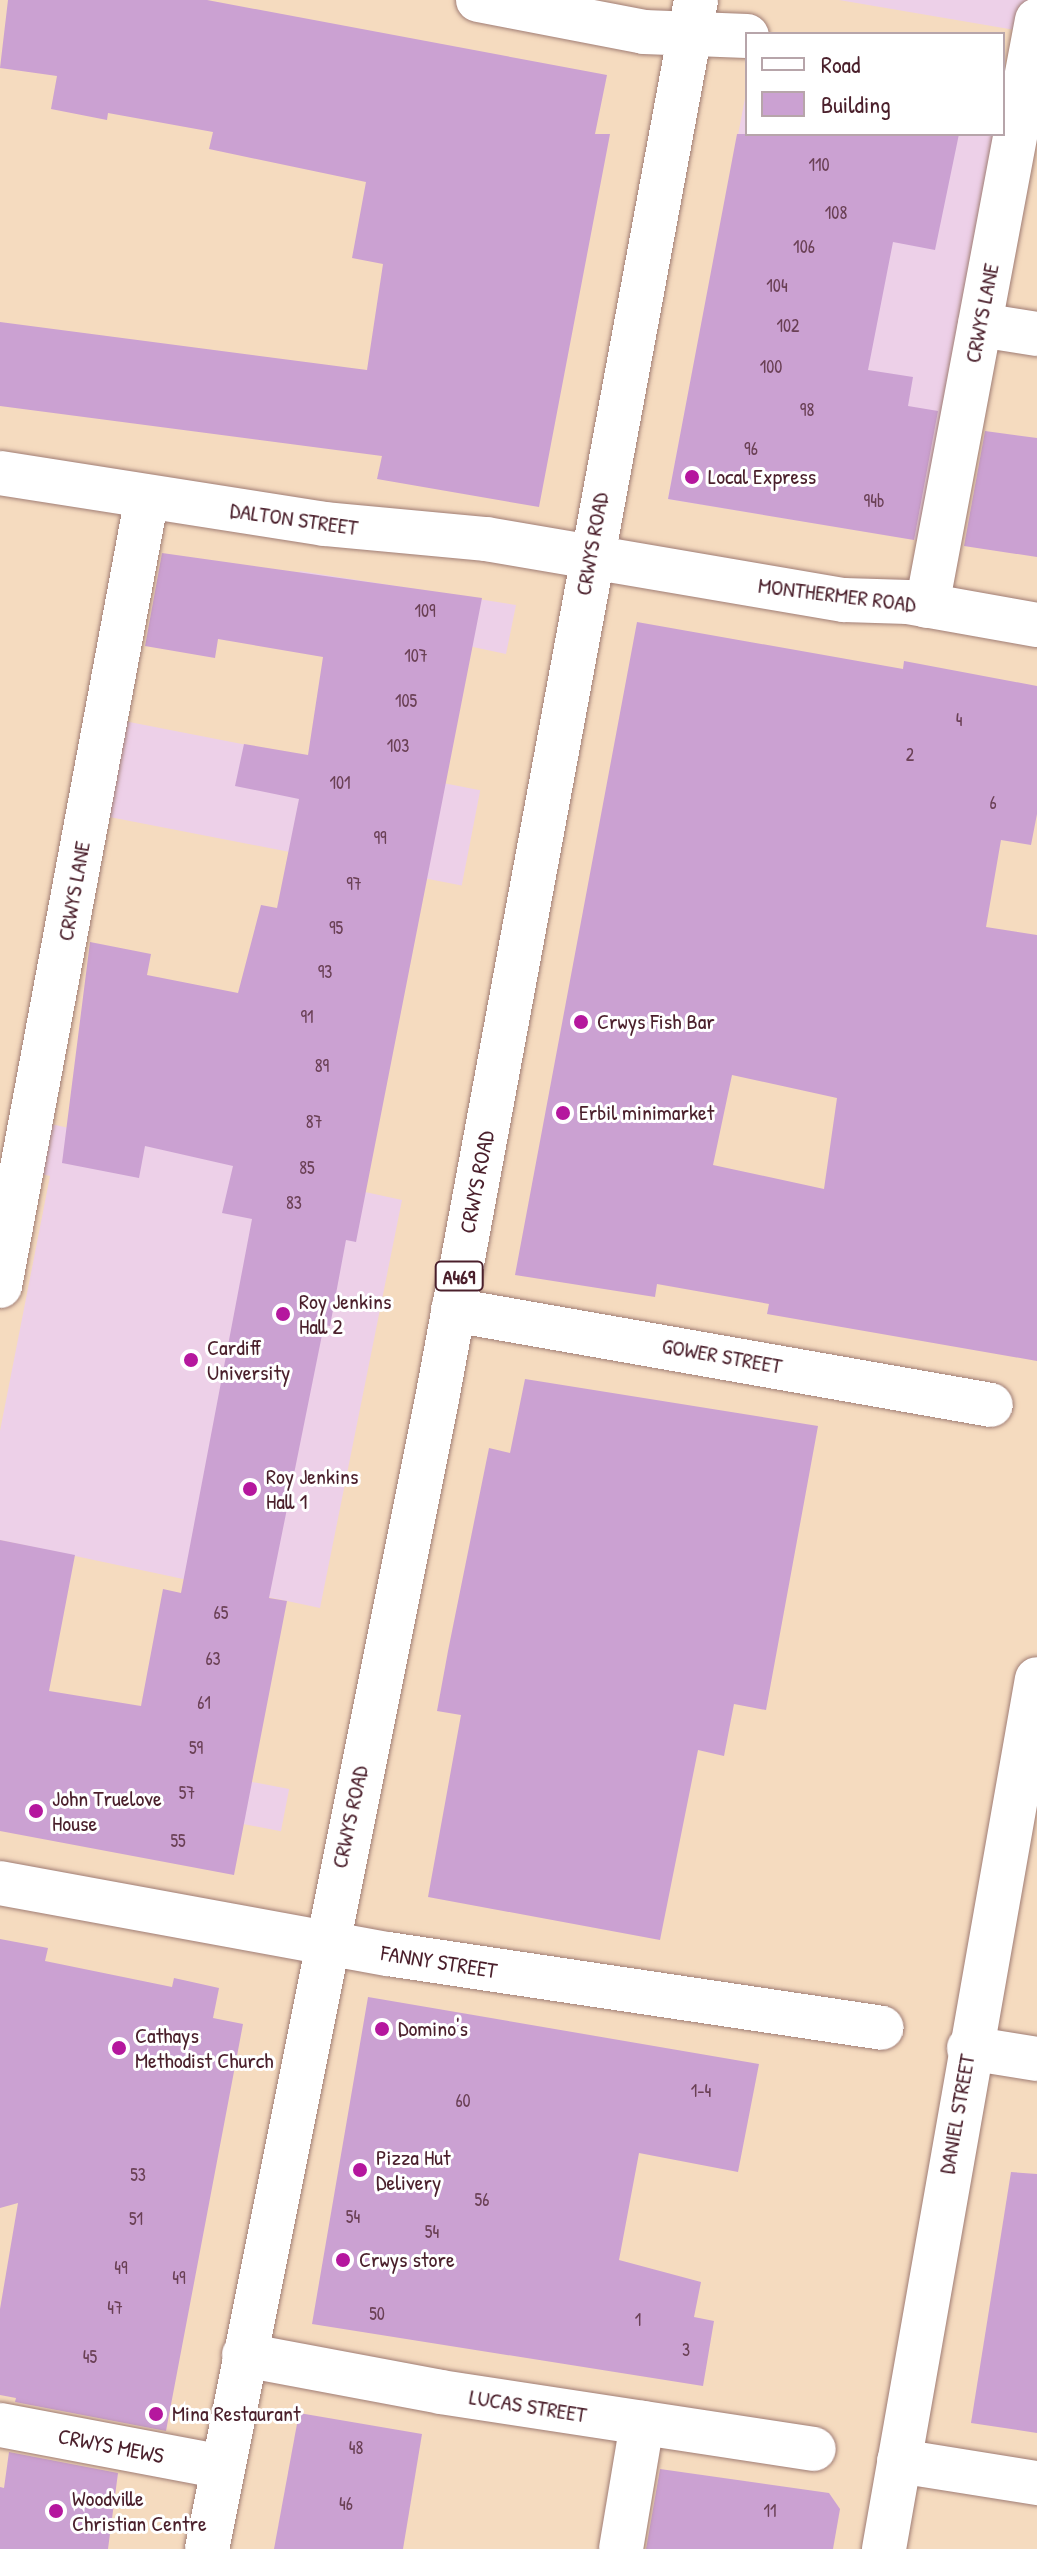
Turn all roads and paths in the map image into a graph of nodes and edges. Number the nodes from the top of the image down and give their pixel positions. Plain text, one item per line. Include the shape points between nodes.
1 (478, 0) edge
2 (693, 17) edge
3 (1037, 20) edge
4 (745, 35) edge
5 (1021, 86) edge
6 (980, 325) junction
7 (1037, 334) edge
8 (0, 473) edge
9 (147, 497) junction
10 (589, 558) junction
11 (927, 606) junction
12 (1037, 625) edge
13 (0, 1286) edge
14 (453, 1310) junction
15 (991, 1405) dead end
16 (1037, 1679) edge
17 (0, 1883) edge
18 (325, 1943) junction
19 (881, 2028) dead end
20 (969, 2048) junction
21 (1037, 2059) edge
22 (244, 2355) junction
23 (642, 2423) junction
24 (0, 2425) edge
25 (814, 2449) dead end
26 (899, 2461) junction
27 (223, 2467) junction
28 (1037, 2483) edge
29 (207, 2549) edge
30 (621, 2549) edge
31 (884, 2549) edge

1 - 2 street via 644,32
2 - 4 street
2 - 10 street, CRWYS ROAD / A469
3 - 5 street, CRWYS LANE
5 - 6 street, CRWYS LANE
6 - 7 street
6 - 11 street, CRWYS LANE
8 - 9 street, DALTON STREET
9 - 10 street, DALTON STREET via 394,533 473,537
9 - 13 street, CRWYS LANE
10 - 11 street, MONTHERMER ROAD via 844,600
10 - 14 street, CRWYS ROAD / A469
11 - 12 street, MONTHERMER ROAD
14 - 15 street, GOWER STREET
14 - 18 street, CRWYS ROAD / A469
16 - 20 street, DANIEL STREET
17 - 18 street, FANNY STREET
18 - 19 street, FANNY STREET
18 - 22 street, CRWYS ROAD / A469
20 - 21 street
20 - 26 street, DANIEL STREET
22 - 23 street, LUCAS STREET
22 - 27 street, CRWYS ROAD / A469
23 - 25 street, LUCAS STREET
23 - 30 street
24 - 27 street, CRWYS MEWS
26 - 28 street
26 - 31 street, DANIEL STREET
27 - 29 street, CRWYS ROAD / A469

